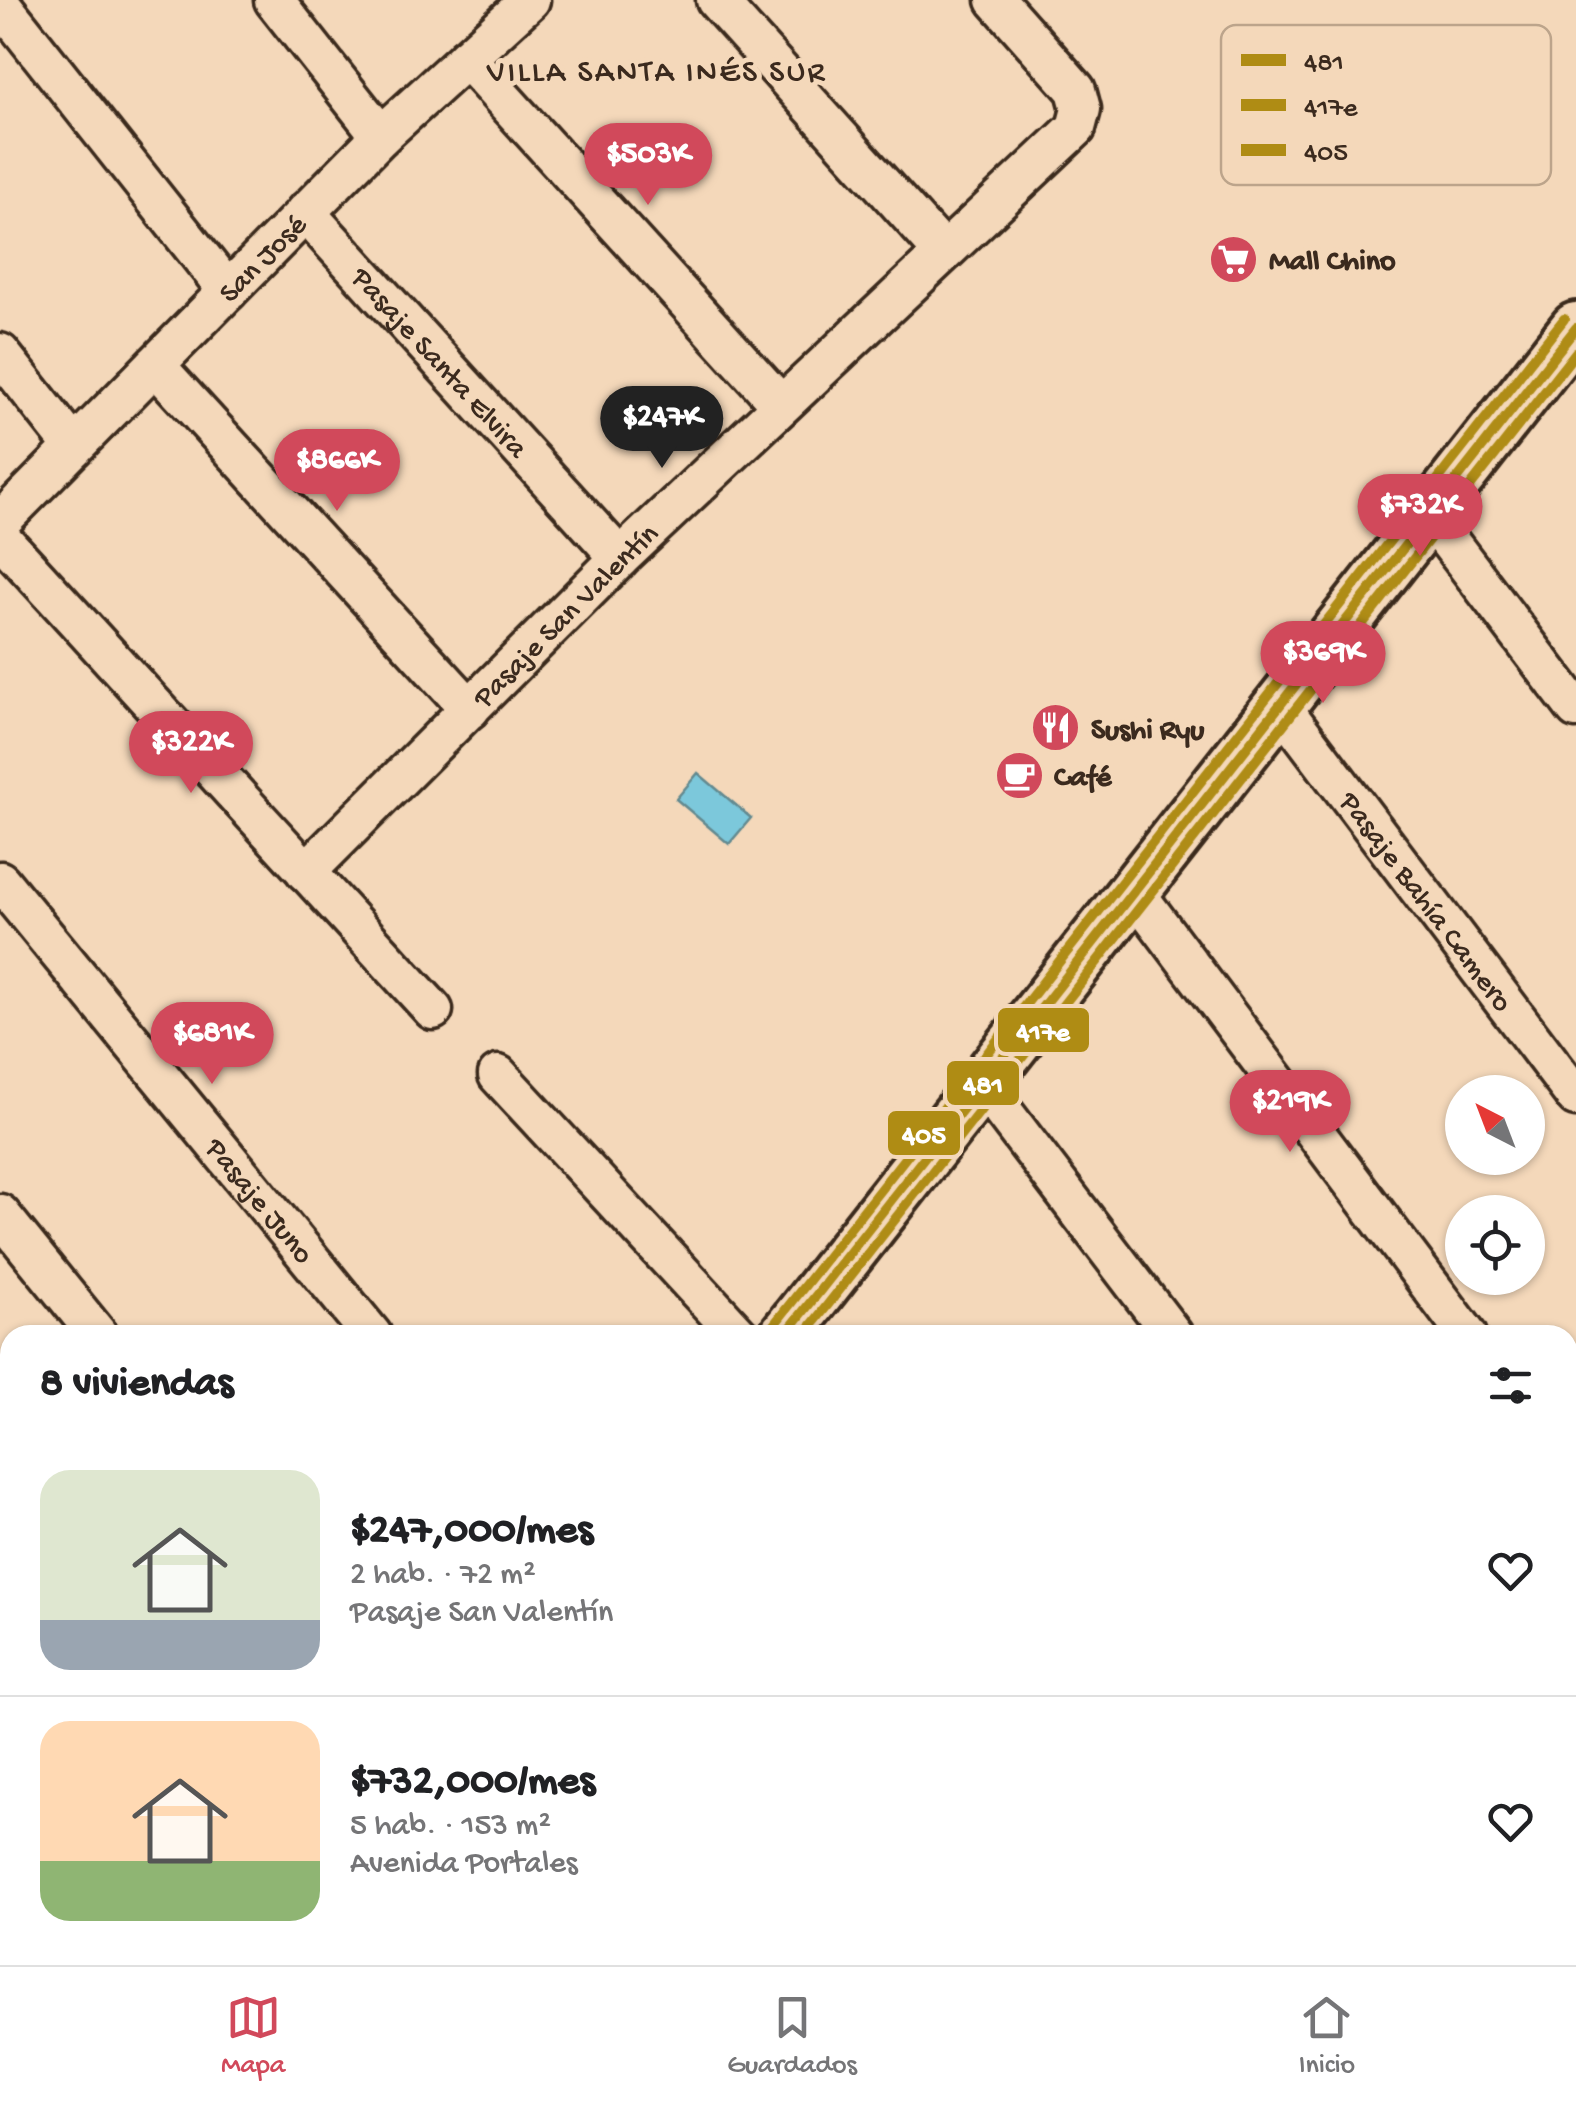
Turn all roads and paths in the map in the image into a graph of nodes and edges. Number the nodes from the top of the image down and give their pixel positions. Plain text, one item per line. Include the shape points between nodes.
1 (274, 0) edge
2 (530, 0) edge
3 (716, 0) edge
4 (996, 0) edge
5 (0, 3) edge
6 (466, 58) junction
7 (381, 136) junction
8 (305, 212) junction
9 (944, 252) junction
10 (228, 291) junction
11 (1576, 328) edge
12 (0, 353) edge
13 (155, 365) junction
14 (780, 404) junction
15 (74, 447) junction
16 (1429, 515) junction
17 (0, 522) edge
18 (0, 536) edge
19 (620, 558) junction
20 (1280, 704) junction
21 (470, 709) junction
22 (1576, 709) edge
23 (306, 872) junction
24 (0, 881) edge
25 (1134, 891) junction
26 (433, 1010) dead end
27 (498, 1074) dead end
28 (982, 1084) junction
29 (1576, 1097) edge
30 (0, 1214) edge
31 (90, 1325) edge
32 (364, 1325) edge
33 (730, 1325) edge
34 (793, 1325) edge
35 (1165, 1325) edge
36 (1460, 1325) edge

1 - 7 street
2 - 6 street, San José
3 - 9 street
4 - 9 street, Pasaje San Valentín via 1076,90 1081,109 1076,128
5 - 10 street
6 - 7 street, San José
6 - 14 street
7 - 8 street, San José
8 - 10 street, San José
8 - 19 street, Pasaje Santa Elvira
9 - 14 street, Pasaje San Valentín
10 - 13 street, San José
11 - 16 main road
12 - 15 street
13 - 15 street, San José
13 - 21 street
14 - 19 street, Pasaje San Valentín
15 - 17 street, San José
16 - 20 main road
16 - 22 street
18 - 23 street
19 - 21 street, Pasaje San Valentín
20 - 25 main road
20 - 29 street, Pasaje Bahía Camero
21 - 23 street, Pasaje San Valentín
23 - 26 street
24 - 32 street, Pasaje Juno
25 - 28 main road
25 - 36 street
27 - 33 street
28 - 34 main road
28 - 35 street
30 - 31 street

